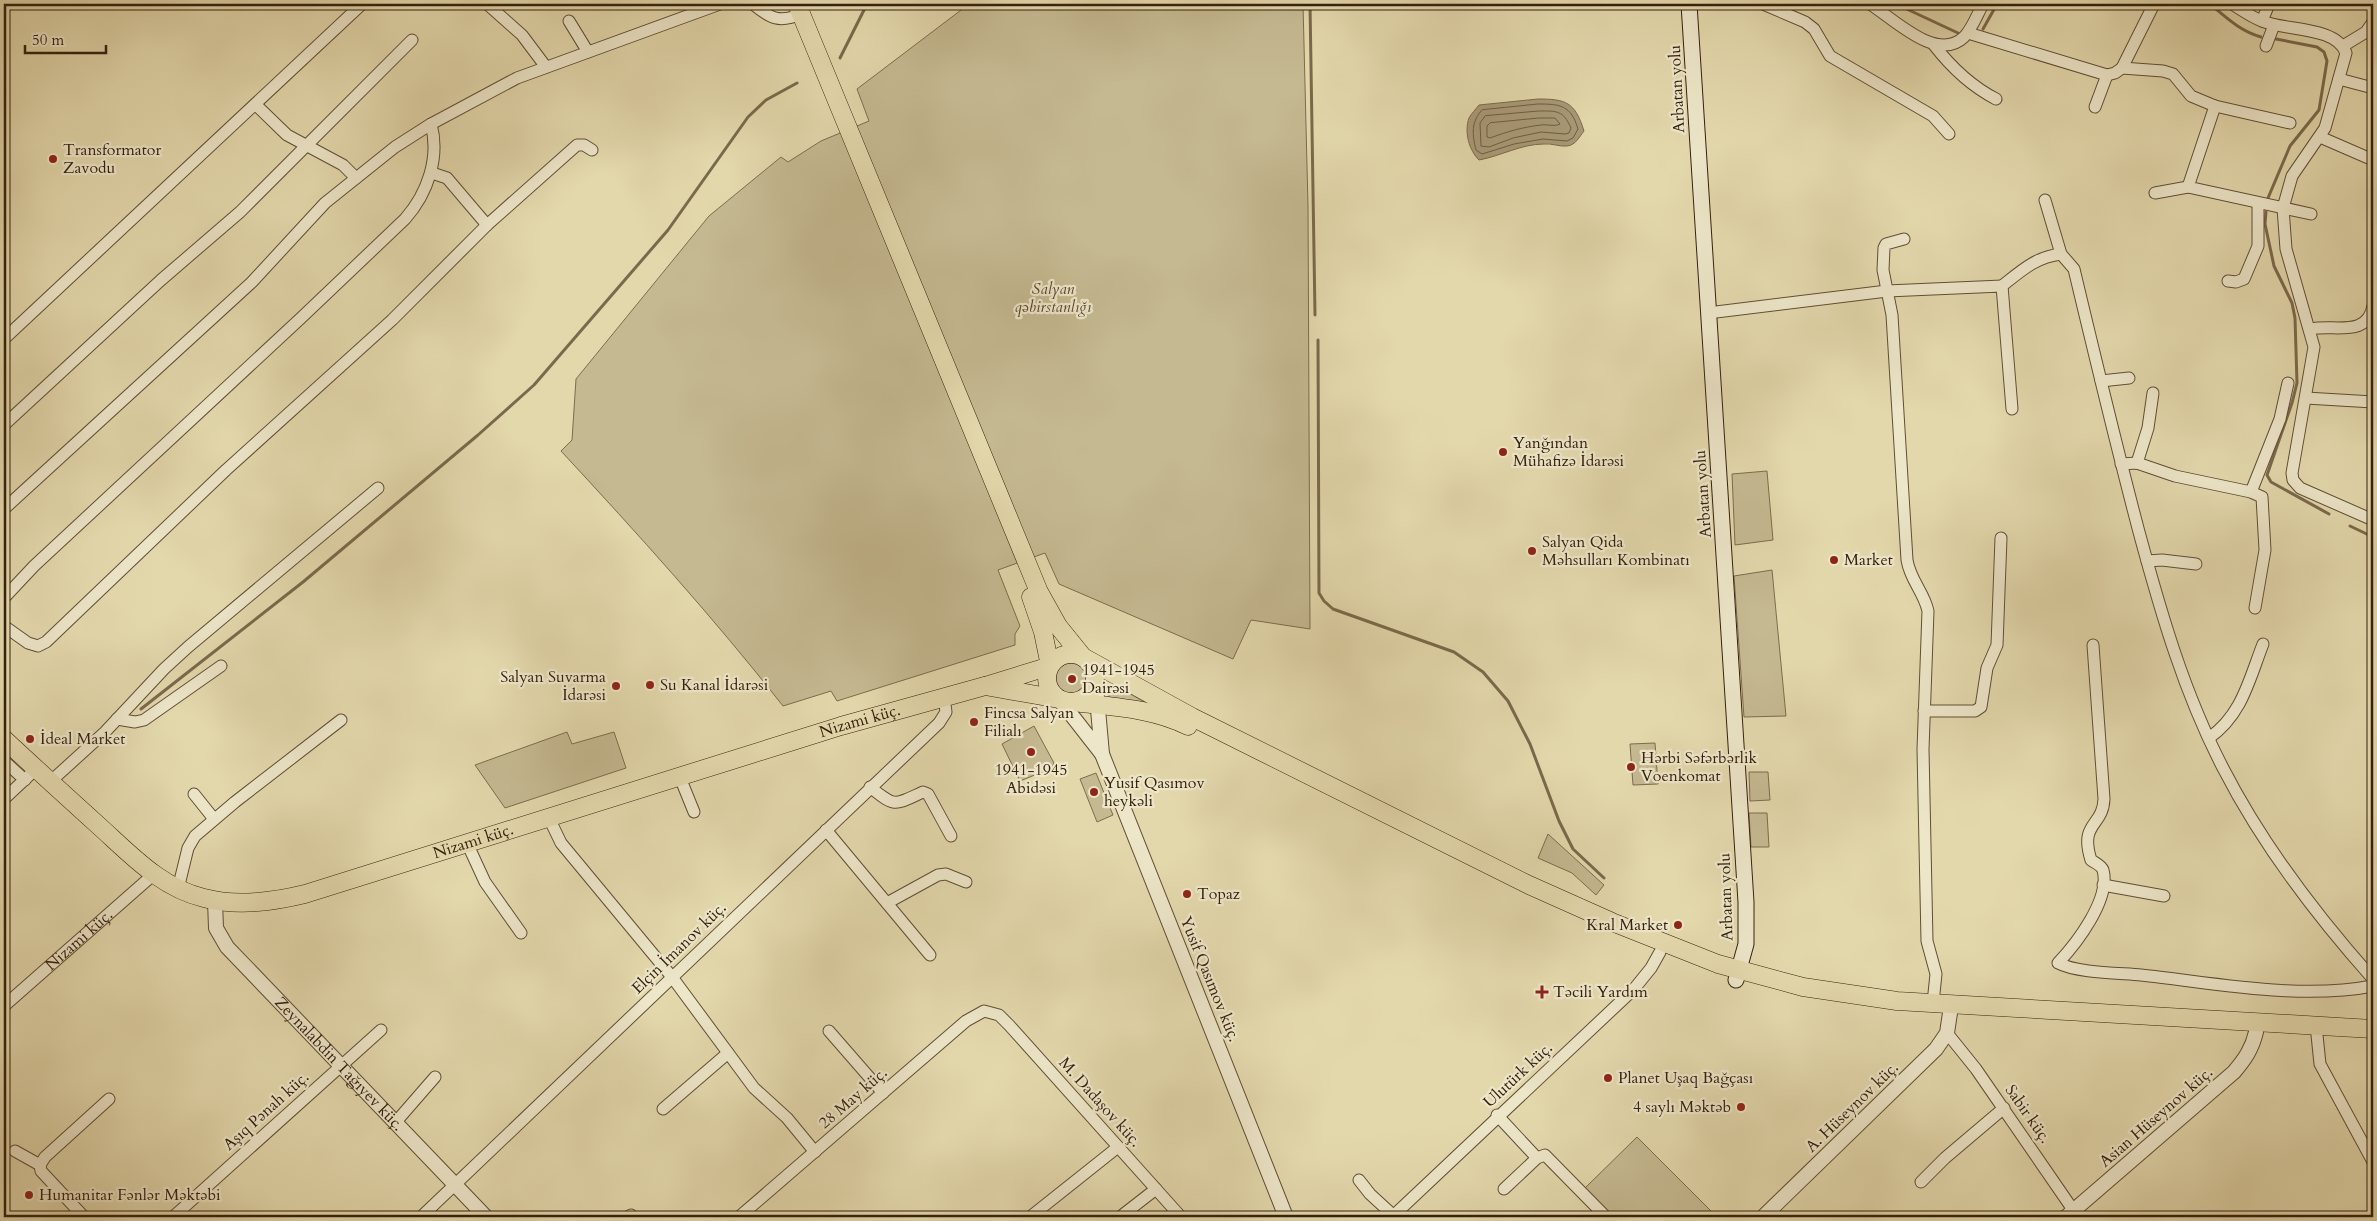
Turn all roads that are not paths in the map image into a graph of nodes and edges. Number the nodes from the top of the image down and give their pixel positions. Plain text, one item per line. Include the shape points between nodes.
1 (362, 4) edge
2 (487, 4) edge
3 (720, 4) edge
4 (752, 4) edge
5 (1689, 4) edge
6 (1763, 4) edge
7 (1870, 4) edge
8 (1983, 4) edge
9 (2154, 4) edge
10 (2232, 4) edge
11 (2269, 4) edge
12 (794, 10) edge
13 (569, 21) dead end
14 (2262, 21) junction
15 (2373, 22) edge
16 (2274, 25) junction
17 (2369, 32) edge
18 (1968, 33) junction
19 (412, 40) dead end
20 (1934, 45) junction
21 (2266, 46) dead end
22 (2343, 46) junction
23 (588, 52) junction
24 (546, 67) junction
25 (2122, 68) junction
26 (2107, 75) junction
27 (2340, 79) junction
28 (2373, 88) edge
29 (1996, 100) dead end
30 (256, 105) junction
31 (2215, 106) junction
32 (2095, 107) dead end
33 (2290, 123) dead end
34 (432, 124) junction
35 (1949, 134) dead end
36 (2320, 137) junction
37 (307, 146) junction
38 (592, 150) dead end
39 (2373, 160) edge
40 (432, 173) junction
41 (356, 178) junction
42 (2188, 188) junction
43 (2155, 193) dead end
44 (2045, 200) dead end
45 (2258, 204) junction
46 (2283, 208) junction
47 (2311, 214) dead end
48 (487, 225) junction
49 (1904, 239) dead end
50 (2061, 254) junction
51 (2228, 280) dead end
52 (2002, 286) junction
53 (1887, 291) junction
54 (2373, 306) edge
55 (1708, 313) junction
56 (2311, 330) junction
57 (4, 339) edge
58 (2129, 378) dead end
59 (2101, 381) junction
60 (2288, 383) dead end
61 (2153, 393) dead end
62 (2306, 398) junction
63 (2373, 402) edge
64 (2012, 409) dead end
65 (4, 425) edge
66 (2137, 463) junction
67 (2121, 464) junction
68 (378, 488) dead end
69 (2251, 492) junction
70 (4, 509) edge
71 (2373, 520) edge
72 (2001, 538) dead end
73 (2147, 561) junction
74 (2196, 564) dead end
75 (4, 598) edge
76 (2255, 608) dead end
77 (4, 626) edge
78 (2263, 644) dead end
79 (2093, 645) dead end
80 (1083, 657) junction
81 (221, 666) dead end
82 (1050, 666) junction
83 (1095, 676) junction
84 (986, 686) junction
85 (944, 697) junction
86 (1066, 701) junction
87 (1098, 705) junction
88 (1924, 711) junction
89 (117, 720) junction
90 (341, 720) dead end
91 (2209, 738) junction
92 (4, 739) edge
93 (1102, 754) junction
94 (4, 761) edge
95 (31, 774) junction
96 (680, 775) junction
97 (50, 782) junction
98 (870, 787) junction
99 (194, 794) dead end
100 (4, 799) edge
101 (694, 812) dead end
102 (548, 816) junction
103 (214, 818) junction
104 (826, 830) junction
105 (952, 836) dead end
106 (467, 844) junction
107 (154, 874) junction
108 (966, 882) dead end
109 (2103, 885) junction
110 (178, 889) junction
111 (2164, 896) dead end
112 (215, 901) junction
113 (887, 903) junction
114 (521, 933) dead end
115 (1660, 952) junction
116 (930, 955) dead end
117 (1737, 976) junction
118 (672, 977) junction
119 (2373, 979) edge
120 (2373, 986) edge
121 (1933, 1003) junction
122 (4, 1006) edge
123 (991, 1011) joint
124 (1950, 1013) junction
125 (381, 1030) dead end
126 (2373, 1030) edge
127 (829, 1031) dead end
128 (2256, 1032) junction
129 (1947, 1033) junction
130 (2317, 1035) junction
131 (2373, 1038) edge
132 (728, 1053) junction
133 (340, 1066) junction
134 (434, 1078) dead end
135 (883, 1092) junction
136 (110, 1099) dead end
137 (2004, 1108) junction
138 (663, 1109) dead end
139 (1498, 1116) junction
140 (395, 1123) junction
141 (1118, 1147) junction
142 (15, 1150) dead end
143 (815, 1152) junction
144 (1537, 1158) junction
145 (2373, 1162) edge
146 (40, 1165) junction
147 (1359, 1180) dead end
148 (1921, 1182) dead end
149 (455, 1185) junction
150 (1156, 1189) junction
151 (1504, 1189) dead end
152 (2072, 1215) edge
153 (84, 1217) edge
154 (173, 1217) edge
155 (421, 1217) edge
156 (486, 1217) edge
157 (740, 1217) edge
158 (1030, 1217) edge
159 (1120, 1217) edge
160 (1181, 1217) edge
161 (1286, 1217) edge
162 (1393, 1217) edge
163 (1606, 1217) edge
164 (1763, 1217) edge

1 - 30 street
2 - 24 street via 522,34
3 - 23 street
4 - 12 street via 767,15 783,20
5 - 55 main road, Arbatan yolu
6 - 35 street via 1804,22 1814,29 1830,56 1933,116
7 - 20 street
8 - 18 street
9 - 25 street
10 - 14 street
11 - 14 street
12 - 80 main road via 1039,592 1058,626
12 - 82 main road via 1031,597
13 - 23 street
14 - 16 street
15 - 17 street
16 - 21 street
16 - 22 street via 2322,34
17 - 22 street
18 - 20 street via 1949,46
18 - 26 street
19 - 37 street
20 - 29 street via 1978,90
22 - 27 street via 2346,53
23 - 24 street
24 - 34 street via 517,78
25 - 26 street
25 - 31 street via 2174,74 2192,96
26 - 32 street
27 - 28 street
27 - 36 street
30 - 37 street via 287,135
30 - 57 street
31 - 33 street
31 - 42 street
34 - 40 street via 435,140
34 - 41 street via 396,146
36 - 39 street
36 - 46 street via 2292,176
37 - 41 street via 342,165
37 - 65 street via 240,212
38 - 48 street via 577,145
40 - 48 street via 447,178
40 - 75 street via 405,219 41,559
41 - 70 street via 325,203 246,288
42 - 43 street
42 - 45 street
44 - 50 street
45 - 46 street
45 - 51 street via 2258,246 2255,254 2244,279
46 - 47 street
46 - 56 street via 2286,249
48 - 77 street via 392,320 226,470 46,642 38,646 28,643
49 - 53 street via 1889,242 1884,248 1883,270
50 - 52 street via 2031,262
50 - 59 street via 2074,269
52 - 53 street
52 - 64 street
53 - 55 street
53 - 88 street via 1892,315 1907,560 1911,578 1923,595 1928,611
54 - 56 street via 2368,319 2356,328 2322,327
55 - 117 main road, Arbatan yolu via 1746,902 1746,944
56 - 62 street via 2314,347
58 - 59 street
59 - 67 street
60 - 69 street via 2280,419
61 - 66 street
62 - 63 street
62 - 71 street via 2293,480 2300,488
66 - 67 street
66 - 69 street via 2175,476
67 - 73 street
68 - 89 street via 188,647
69 - 76 street via 2262,497 2265,550
72 - 88 street via 1997,645 1988,668 1981,707 1975,712
73 - 74 street
73 - 91 street via 2174,655
78 - 91 street via 2240,706
79 - 109 street via 2104,799 2101,814 2087,834 2091,860 2103,870
80 - 82 main road via 1069,654
80 - 83 main road via 1093,668
80 - 117 main road via 1192,717 1529,884
81 - 89 street via 144,720
82 - 84 main road, Nizami küç.
82 - 86 main road via 1047,681 1053,694
83 - 86 main road via 1095,683 1087,696
83 - 87 street
84 - 85 main road, Nizami küç.
84 - 86 main road
85 - 96 main road, Nizami küç.
85 - 98 street, Elçin İmanov küç. via 944,718
86 - 87 main road
86 - 93 street
87 - 93 street
87 - 115 main road via 1158,714 1182,723 1538,899
88 - 121 street via 1927,941 1936,974
89 - 97 street
90 - 103 street
91 - 119 street via 2259,830 2294,883
92 - 95 main road
93 - 161 street, Yusif Qasımov küç.
94 - 95 street
95 - 97 main road
95 - 100 street
96 - 101 street
96 - 102 main road, Nizami küç.
97 - 107 main road
98 - 104 street, Elçin İmanov küç.
98 - 105 street via 889,803 898,803 923,792 928,794
99 - 103 street
102 - 106 main road, Nizami küç.
102 - 118 street via 561,842
103 - 110 street via 195,836 188,848
104 - 113 street
104 - 118 street, Elçin İmanov küç.
106 - 112 main road, Nizami küç. via 290,897 244,903
106 - 114 street via 485,882
107 - 110 main road, Nizami küç.
107 - 122 street, Nizami küç.
108 - 113 street via 946,874 938,875
109 - 111 street
109 - 120 street via 2085,932 2058,963 2118,973 2307,991
110 - 112 main road, Nizami küç.
112 - 133 street, Zeynalabdin Tağıyev küç. via 214,919 220,938
113 - 116 street
115 - 117 main road
115 - 139 street, Ulutürk küç. via 1634,989
117 - 121 main road via 1842,994
117 - 124 main road via 1794,994 1841,1003
118 - 132 street
118 - 149 street, Elçin İmanov küç.
121 - 126 main road
123 - 135 street, 28 May küç. via 966,1020
123 - 141 street, M. Dadaşov küç. via 1009,1025
124 - 128 main road
124 - 129 street
125 - 133 street, Aşıq Pənah küç.
127 - 135 street
128 - 130 main road
128 - 152 street, Asian Hüseynov küç. via 2245,1060 2234,1072
129 - 137 street, Sabir küç.
129 - 164 street, A. Hüseynov küç. via 1921,1064
130 - 131 main road
130 - 145 street via 2320,1064
132 - 138 street
132 - 143 street via 754,1088 788,1118
133 - 140 street, Zeynalabdin Tağıyev küç.
133 - 154 street, Aşıq Pənah küç.
134 - 140 street
135 - 143 street, 28 May küç.
136 - 146 street via 45,1156
137 - 148 street
137 - 152 street, Sabir küç.
139 - 144 street
139 - 162 street, Ulutürk küç.
140 - 149 street, Zeynalabdin Tağıyev küç.
141 - 150 street, M. Dadaşov küç.
141 - 158 street
142 - 146 street
143 - 157 street, 28 May küç.
144 - 151 street
144 - 163 street via 1541,1154 1548,1157
146 - 153 street via 41,1171
147 - 162 street
149 - 155 street, Elçin İmanov küç.
149 - 156 street, Zeynalabdin Tağıyev küç.
150 - 159 street
150 - 160 street, M. Dadaşov küç.

